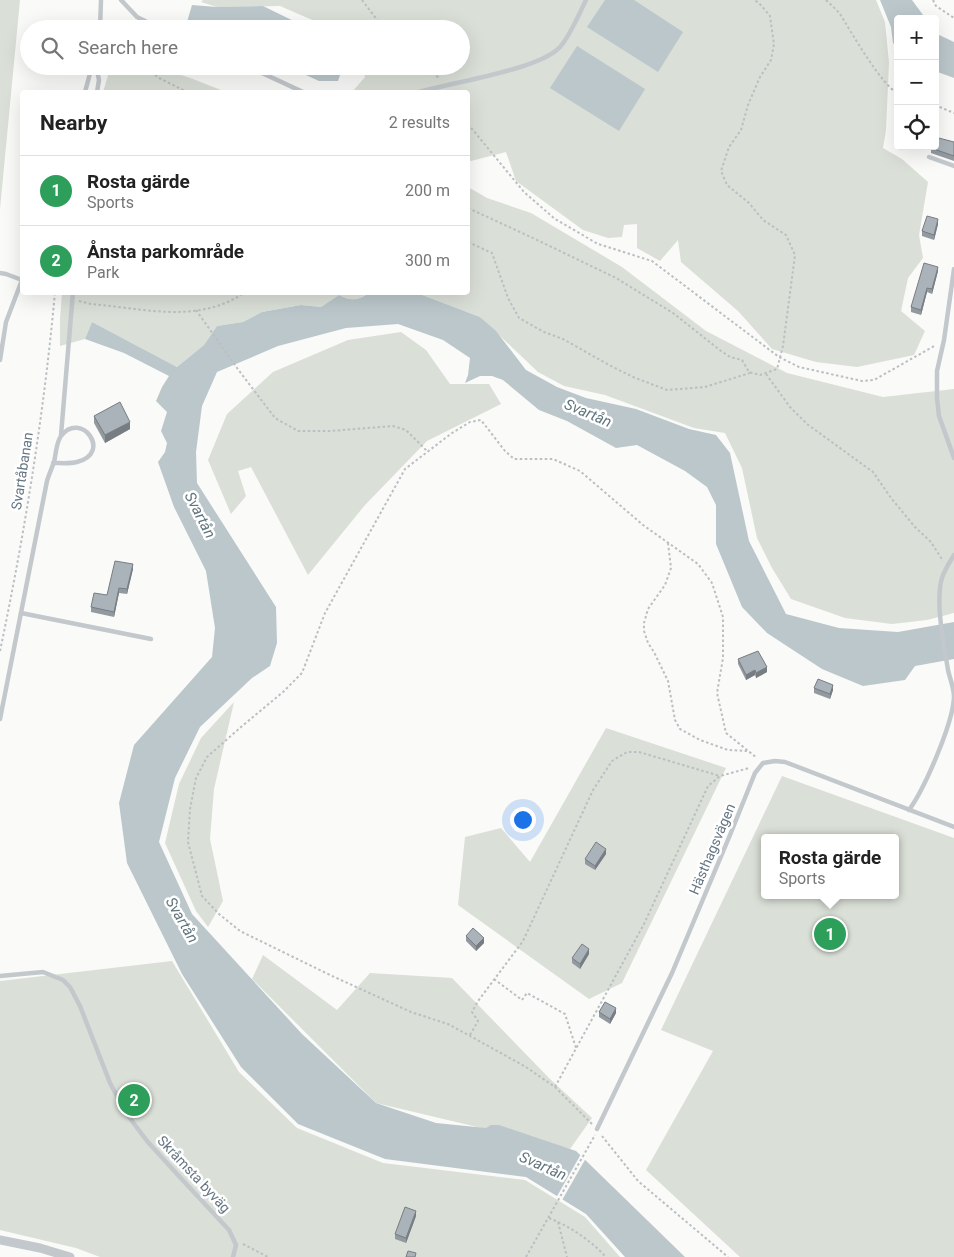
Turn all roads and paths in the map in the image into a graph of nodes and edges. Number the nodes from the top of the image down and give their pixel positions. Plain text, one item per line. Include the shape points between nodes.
1 (101, 0) edge
2 (121, 0) edge
3 (362, 0) edge
4 (586, 0) edge
5 (754, 0) edge
6 (826, 0) edge
7 (933, 0) edge
8 (954, 18) edge
9 (100, 20) edge
10 (144, 20) edge
11 (377, 20) edge
12 (90, 75) edge
13 (99, 75) edge
14 (154, 75) edge
15 (266, 75) edge
16 (435, 75) edge
17 (447, 85) junction
18 (86, 90) edge
19 (98, 90) edge
20 (183, 90) edge
21 (298, 90) edge
22 (427, 90) edge
23 (894, 91) edge
24 (937, 105) edge
25 (954, 113) edge
26 (470, 126) edge
27 (929, 157) dead end
28 (954, 166) edge
29 (470, 209) edge
30 (470, 243) edge
31 (954, 269) edge
32 (0, 273) edge
33 (20, 279) edge
34 (20, 285) edge
35 (56, 295) edge
36 (73, 295) edge
37 (239, 295) edge
38 (73, 299) junction
39 (196, 310) junction
40 (944, 340) junction
41 (780, 358) junction
42 (0, 360) edge
43 (753, 373) junction
44 (766, 373) junction
45 (61, 436) junction
46 (428, 451) junction
47 (954, 458) edge
48 (53, 463) junction
49 (668, 543) junction
50 (954, 554) edge
51 (946, 567) junction
52 (20, 613) junction
53 (151, 639) dead end
54 (0, 651) edge
55 (0, 719) edge
56 (747, 751) junction
57 (763, 762) junction
58 (720, 776) junction
59 (909, 810) junction
60 (954, 828) edge
61 (0, 976) edge
62 (494, 979) junction
63 (470, 1036) junction
64 (576, 1048) junction
65 (555, 1087) junction
66 (597, 1129) junction
67 (549, 1218) junction
68 (558, 1222) junction
69 (0, 1240) edge
70 (234, 1240) junction
71 (70, 1257) edge
72 (233, 1257) edge
73 (268, 1257) edge
74 (526, 1257) edge
75 (568, 1257) edge
76 (606, 1257) edge
77 (728, 1257) edge

1 - 9 lane
2 - 10 lane
3 - 11 path
4 - 17 lane via 561,45 550,54 517,68
5 - 41 path via 770,16 774,44 771,60 760,77 741,130 729,147 721,171 727,186 749,203 763,220 786,235 795,254
6 - 23 path via 838,12 878,75
7 - 8 path via 936,6
12 - 18 lane
13 - 19 lane
14 - 20 path
15 - 21 lane
16 - 17 path
17 - 22 lane
24 - 25 path
26 - 41 path via 524,192 555,219 598,244 647,258
27 - 28 lane
29 - 43 path via 616,278 673,313 730,357 742,360
30 - 43 path via 492,252 518,318 633,377 667,390 705,387
31 - 40 lane
32 - 33 lane
34 - 42 lane via 6,322
35 - 54 path, Svartåbanan via 40,428
36 - 38 lane
37 - 39 path via 214,308
38 - 39 path via 164,313
38 - 45 lane
39 - 46 path via 275,418 298,431 393,426 406,430
40 - 41 path via 874,380 862,381 799,367
40 - 47 lane via 937,371 937,398
41 - 44 path via 777,369
43 - 44 path
44 - 51 path via 790,408 807,424 873,472 915,528 931,542
45 - 48 lane
45 - 48 lane via 77,428 91,435 94,444 86,458
46 - 49 path via 470,422 481,420 514,459 553,459 580,471
46 - 63 path via 405,469 387,500 325,613 302,673 207,757 196,778 188,842 202,896 240,931 411,1012 448,1024
48 - 52 lane
49 - 56 path via 698,564 712,583 723,617 723,658 717,693 726,733
49 - 56 path via 671,568 665,585 648,609 644,631 668,681 675,720 680,730 700,740 728,750
50 - 51 lane
51 - 59 lane via 940,590 940,613 954,695 952,713 922,787
52 - 53 lane
52 - 55 lane
56 - 57 path
57 - 58 path
57 - 59 lane via 785,762
57 - 66 lane, Hästhagsvägen via 754,773 672,973
58 - 62 path via 639,752 627,752 612,761 593,790 523,941
58 - 64 path via 708,786 644,924
59 - 60 lane
61 - 70 lane, Skråmsta byväg via 43,972 63,980 70,987 126,1113 147,1141 229,1230
62 - 63 path via 472,1012 478,1021
62 - 64 path via 522,1000 527,993 565,1014
63 - 65 path
64 - 65 path
65 - 66 path
66 - 67 path
66 - 77 path via 638,1181
67 - 68 path
67 - 74 path
68 - 75 path
68 - 76 path via 589,1240
69 - 71 street
70 - 72 lane
70 - 73 path

